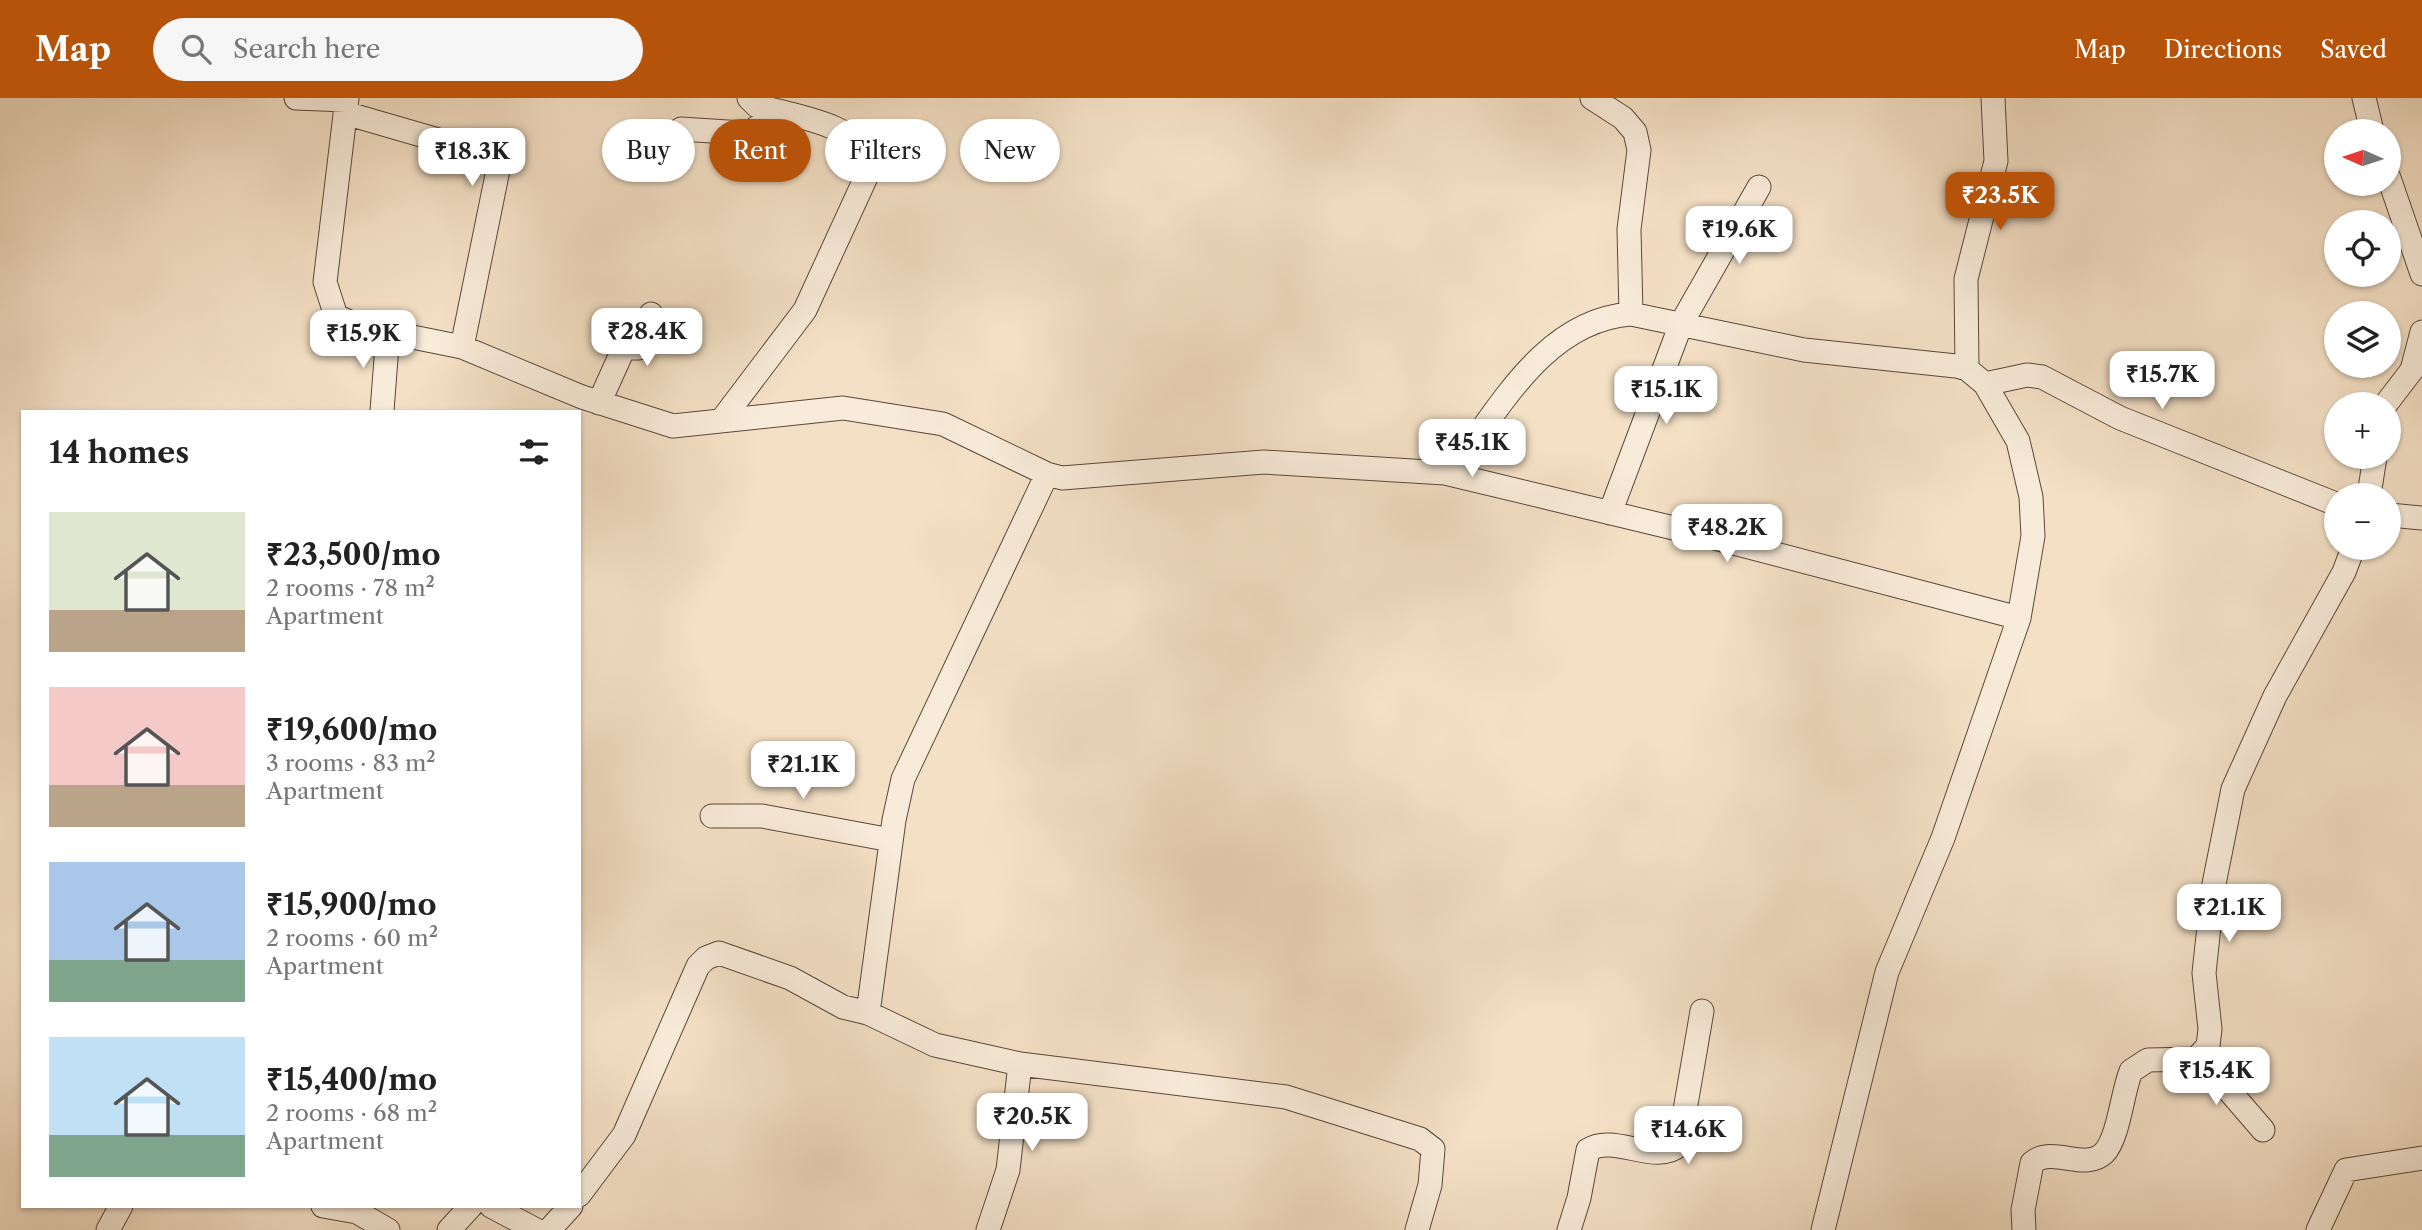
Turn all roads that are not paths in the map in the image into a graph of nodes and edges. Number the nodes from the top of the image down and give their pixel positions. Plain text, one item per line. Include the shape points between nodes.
1 (296, 98) edge
2 (750, 98) edge
3 (1592, 98) edge
4 (1993, 98) edge
5 (2364, 98) edge
6 (346, 104) edge
7 (781, 113) junction
8 (2369, 119) edge
9 (695, 130) edge
10 (1759, 187) dead end
11 (2395, 196) edge
12 (2422, 274) edge
13 (651, 314) dead end
14 (1631, 314) junction
15 (1681, 324) junction
16 (388, 332) junction
17 (2422, 332) edge
18 (462, 346) junction
19 (1976, 376) junction
20 (2395, 392) edge
21 (587, 407) edge
22 (382, 410) edge
23 (721, 421) junction
24 (1445, 473) junction
25 (1047, 474) junction
26 (2324, 499) edge
27 (1610, 513) junction
28 (2401, 516) edge
29 (2422, 518) edge
30 (2348, 560) edge
31 (2019, 618) junction
32 (712, 816) dead end
33 (891, 840) junction
34 (1702, 1011) dead end
35 (868, 1013) junction
36 (2200, 1056) junction
37 (1020, 1063) junction
38 (2263, 1129) dead end
39 (2422, 1158) edge
40 (581, 1192) edge
41 (120, 1208) edge
42 (334, 1208) edge
43 (469, 1208) edge
44 (495, 1208) edge
45 (569, 1208) edge
46 (108, 1230) edge
47 (388, 1230) edge
48 (449, 1230) edge
49 (536, 1230) edge
50 (549, 1230) edge
51 (988, 1230) edge
52 (1417, 1230) edge
53 (1569, 1230) edge
54 (1823, 1230) edge
55 (2024, 1230) edge
56 (2318, 1230) edge

1 - 6 street
2 - 7 street via 757,106
3 - 14 street via 1623,118 1634,132 1639,150 1629,229
4 - 19 street via 1996,161 1966,279
5 - 8 street
6 - 16 street via 327,295 336,316 345,322
6 - 18 street via 496,160 498,170
7 - 9 street via 743,133
7 - 23 street via 844,132 869,151 872,164 805,310
10 - 15 street
11 - 12 street
13 - 21 street via 642,344 624,350
14 - 15 street
14 - 24 street via 1615,315 1544,352 1459,462
15 - 19 street via 1804,350
15 - 27 street
16 - 18 street
16 - 22 street
17 - 20 street via 2412,370
18 - 21 street
19 - 26 street via 2042,377 2120,418
19 - 31 street via 2018,441 2031,497 2033,536
21 - 23 street via 673,426
23 - 25 street via 823,408 926,421 955,428
24 - 25 street via 1264,462 1077,479
24 - 27 street
25 - 33 street via 903,779
27 - 31 street
28 - 29 street
30 - 36 street via 2233,789 2213,888 2203,983 2210,1039
31 - 54 street via 1943,838 1887,972
32 - 33 street via 762,816
33 - 35 street
34 - 53 street via 1679,1145 1667,1152 1600,1144 1588,1150
35 - 37 street via 935,1045
35 - 40 street via 843,1007 790,978 732,956 719,953 706,958 698,966 624,1135
36 - 38 street
36 - 55 street via 2138,1064 2127,1082 2105,1152 2095,1158 2046,1155 2032,1163
37 - 51 street via 1008,1170
37 - 52 street via 1279,1096 1420,1139 1433,1149 1434,1162
39 - 56 street via 2346,1170
41 - 46 street
42 - 47 street via 357,1212
43 - 48 street
44 - 49 street
45 - 50 street

